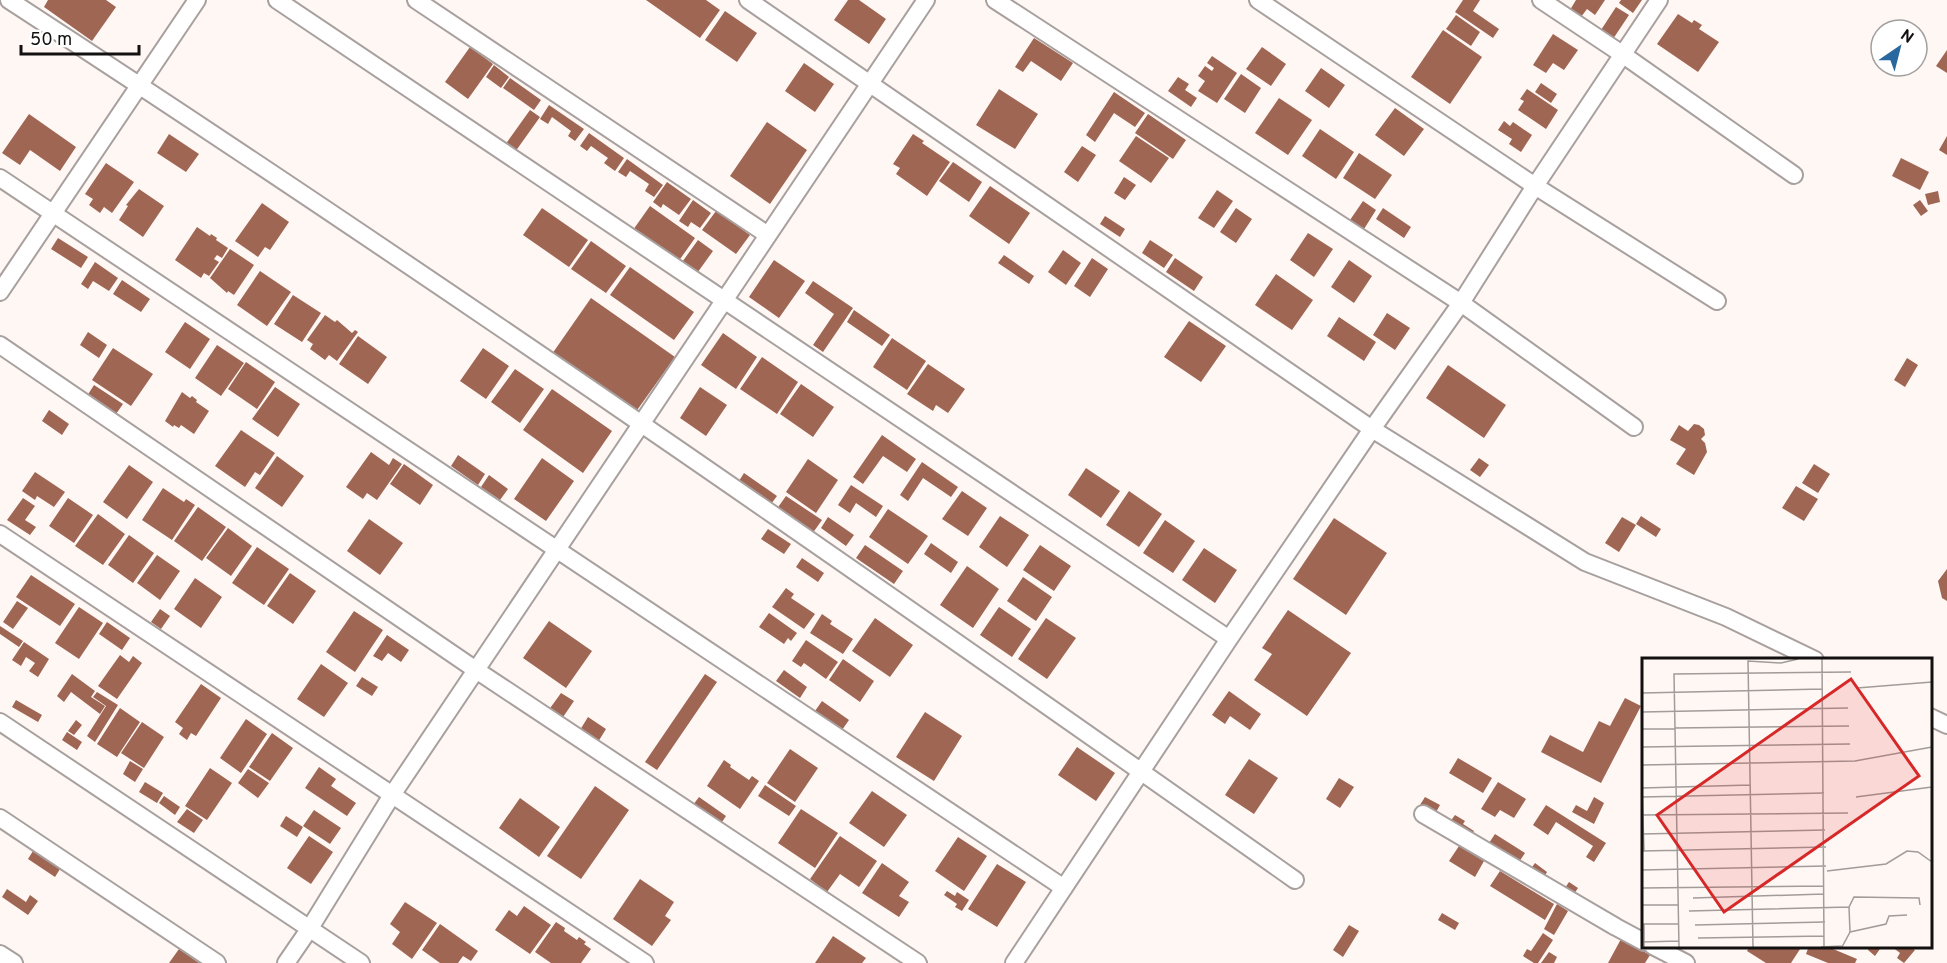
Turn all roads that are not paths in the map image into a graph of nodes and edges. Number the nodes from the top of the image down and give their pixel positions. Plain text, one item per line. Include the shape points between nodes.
1 (9, 0) edge
2 (197, 0) edge
3 (277, 0) edge
4 (416, 0) edge
5 (748, 0) edge
6 (926, 0) edge
7 (995, 0) edge
8 (1258, 0) edge
9 (1541, 0) edge
10 (1659, 0) edge
11 (1623, 54) junction
12 (870, 83) junction
13 (140, 85) junction
14 (1794, 175) dead end
15 (0, 178) edge
16 (1535, 186) junction
17 (53, 214) junction
18 (768, 235) junction
19 (0, 292) edge
20 (724, 300) junction
21 (1717, 302) dead end
22 (1461, 303) junction
23 (0, 345) edge
24 (641, 424) junction
25 (1635, 427) dead end
26 (1372, 429) junction
27 (0, 534) edge
28 (556, 550) junction
29 (1229, 639) junction
30 (1811, 658) edge
31 (476, 670) junction
32 (1932, 718) edge
33 (0, 722) edge
34 (1947, 725) edge
35 (1141, 772) junction
36 (392, 795) junction
37 (1423, 814) dead end
38 (0, 818) edge
39 (1295, 880) dead end
40 (1064, 888) junction
41 (310, 928) junction
42 (1642, 941) edge
43 (1657, 948) edge
44 (0, 954) edge
45 (14, 963) edge
46 (217, 963) edge
47 (286, 963) edge
48 (361, 963) edge
49 (645, 963) edge
50 (918, 963) edge
51 (1014, 963) edge
52 (1686, 963) edge

1 - 13 street
2 - 13 street
3 - 20 street
4 - 18 street
5 - 12 street
6 - 12 street
7 - 22 street
8 - 16 street
9 - 11 street
10 - 11 street
11 - 14 street
11 - 16 street
12 - 18 street
12 - 26 street
13 - 17 street
13 - 24 street
15 - 17 street
16 - 21 street
16 - 22 street
17 - 19 street
17 - 28 street
18 - 20 street
20 - 24 street
20 - 29 street
22 - 25 street
22 - 26 street
23 - 31 street
24 - 28 street
24 - 35 street
26 - 29 street
26 - 30 street via 1585,562 1726,616
27 - 36 street
28 - 31 street
28 - 40 street
29 - 35 street
31 - 36 street
31 - 50 street
32 - 34 street
33 - 41 street
35 - 39 street
35 - 40 street
36 - 41 street
36 - 49 street
37 - 42 street
38 - 46 street
40 - 51 street
41 - 47 street
41 - 48 street
43 - 52 street
44 - 45 street

